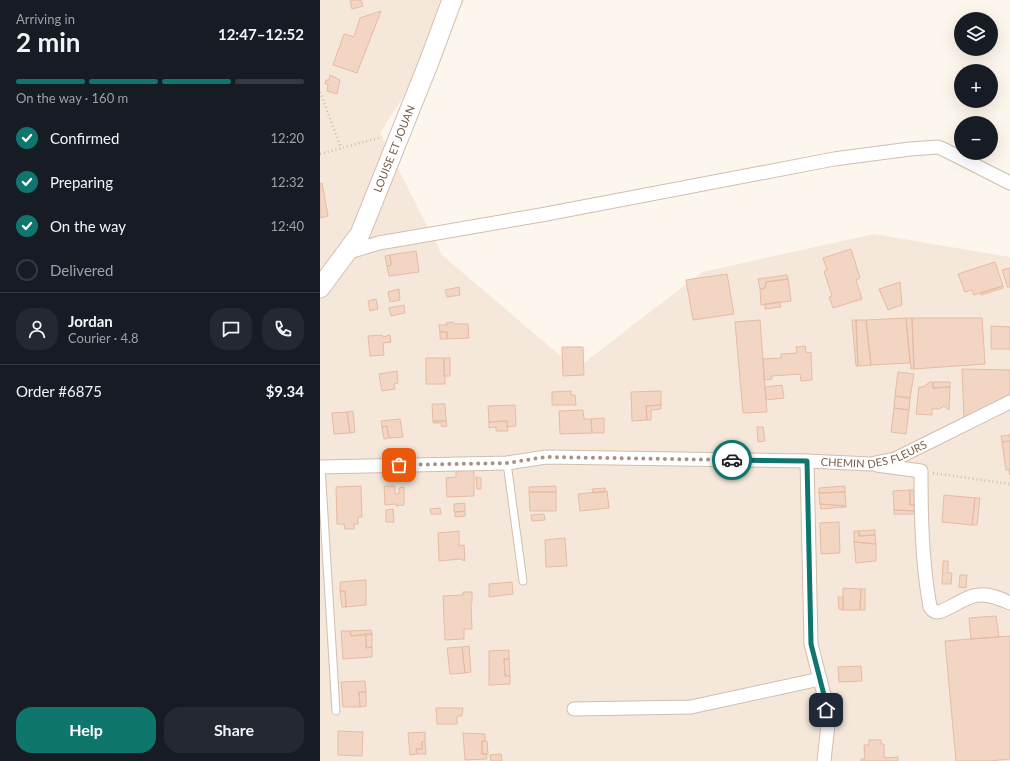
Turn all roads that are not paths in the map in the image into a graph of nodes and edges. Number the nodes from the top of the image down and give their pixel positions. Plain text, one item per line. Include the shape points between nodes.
1 (452, 0) edge
2 (1010, 183) edge
3 (346, 253) junction
4 (320, 288) edge
5 (1010, 402) edge
6 (807, 461) junction
7 (507, 463) junction
8 (870, 464) junction
9 (321, 466) edge
10 (523, 581) dead end
11 (1010, 603) edge
12 (820, 679) junction
13 (574, 709) dead end
14 (336, 711) dead end
15 (824, 761) edge

1 - 3 main road, LOUISE ET JOUAN via 360,234
2 - 3 street via 938,147 910,149 834,160 379,243
3 - 4 main road, LOUISE ET JOUAN
5 - 8 street, CHEMIN DES FLEURS via 895,459
6 - 7 street, CHEMIN DES FLEURS via 546,457
6 - 8 street, CHEMIN DES FLEURS
6 - 12 street via 811,644
7 - 9 street, CHEMIN DES FLEURS
7 - 10 lane
8 - 11 street via 921,471 921,537 924,578 930,607 936,612 941,611 965,598 980,595
9 - 14 lane
12 - 13 street via 691,707
12 - 15 street via 828,724

